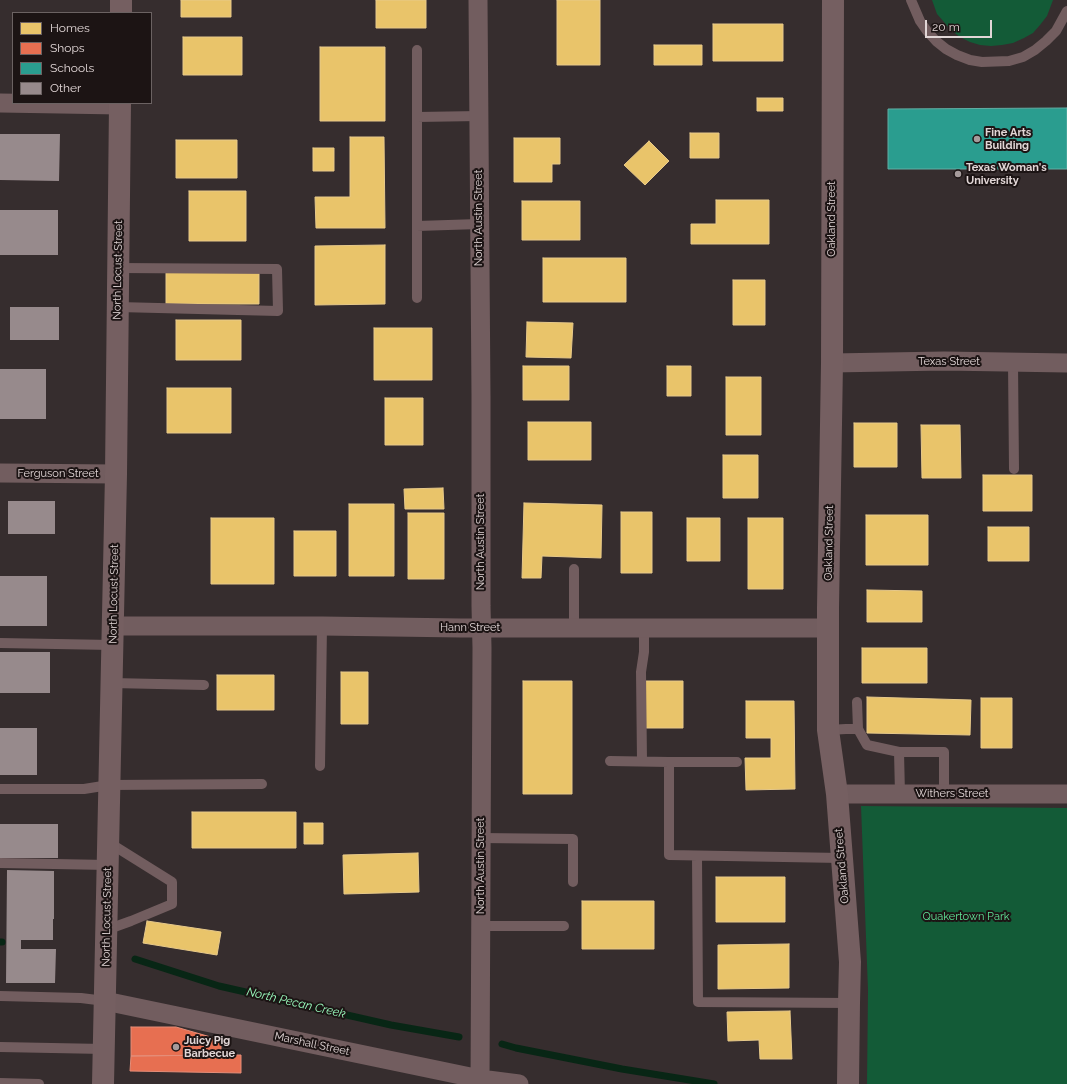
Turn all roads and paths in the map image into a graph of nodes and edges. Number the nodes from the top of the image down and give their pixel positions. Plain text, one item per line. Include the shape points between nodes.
1 (122, 0) edge
2 (478, 0) edge
3 (833, 0) edge
4 (911, 0) edge
5 (1067, 11) edge
6 (121, 12) edge
7 (417, 50) dead end
8 (0, 103) edge
9 (12, 103) edge
10 (120, 104) edge
11 (478, 116) junction
12 (417, 117) junction
13 (479, 224) junction
14 (417, 226) junction
15 (118, 268) junction
16 (417, 298) dead end
17 (118, 307) junction
18 (1013, 362) junction
19 (832, 363) junction
20 (1067, 363) edge
21 (1014, 469) dead end
22 (0, 474) edge
23 (116, 474) junction
24 (574, 569) dead end
25 (322, 626) junction
26 (482, 628) junction
27 (574, 628) junction
28 (644, 628) junction
29 (828, 628) junction
30 (113, 635) junction
31 (0, 643) edge
32 (112, 683) junction
33 (204, 686) dead end
34 (857, 702) dead end
35 (858, 729) junction
36 (828, 730) junction
37 (900, 752) junction
38 (610, 761) dead end
39 (642, 761) junction
40 (669, 762) junction
41 (737, 762) dead end
42 (320, 766) dead end
43 (262, 784) dead end
44 (109, 785) junction
45 (0, 789) edge
46 (836, 794) junction
47 (900, 794) junction
48 (944, 794) junction
49 (1067, 794) edge
50 (481, 838) junction
51 (108, 842) junction
52 (697, 856) junction
53 (842, 858) junction
54 (0, 863) edge
55 (108, 865) junction
56 (573, 882) dead end
57 (481, 926) junction
58 (564, 926) dead end
59 (106, 930) junction
60 (0, 996) edge
61 (105, 1001) junction
62 (849, 1003) junction
63 (0, 1047) edge
64 (104, 1049) junction
65 (480, 1081) edge
66 (0, 1083) edge
67 (39, 1084) edge
68 (103, 1084) edge
69 (519, 1084) edge
70 (848, 1084) edge

1 - 6 street
2 - 11 street, North Austin Street
3 - 19 street, Oakland Street
4 - 5 lane via 920,21 936,41 957,55 982,62 1009,61 1035,50 1056,31
7 - 12 lane
8 - 9 street
10 - 15 street, North Locust Street
11 - 12 lane
11 - 13 street, North Austin Street
12 - 14 lane
13 - 14 lane
13 - 26 street, North Austin Street
14 - 16 lane
15 - 17 street, North Locust Street
15 - 17 lane via 278,269 278,311
17 - 23 street, North Locust Street
18 - 19 street, Texas Street
18 - 20 street, Texas Street
18 - 21 lane
19 - 29 street, Oakland Street
22 - 23 street, Ferguson Street
23 - 30 street, North Locust Street
24 - 27 lane
25 - 26 street, Hann Street
25 - 30 street, Hann Street
25 - 42 lane
26 - 27 street, Hann Street
26 - 50 street, North Austin Street
27 - 28 street, Hann Street
28 - 29 street, Hann Street
28 - 39 lane via 641,672
29 - 36 street, Oakland Street
30 - 31 lane
30 - 32 street, North Locust Street
32 - 33 lane
32 - 44 street, North Locust Street
34 - 35 lane
35 - 36 lane
35 - 37 lane via 867,745
36 - 46 street, Oakland Street
37 - 47 lane
37 - 48 lane via 944,752
38 - 39 lane
39 - 40 lane
40 - 41 lane
40 - 52 lane via 669,855
43 - 44 lane
44 - 45 lane via 84,789
44 - 51 street, North Locust Street
46 - 47 street, Withers Street
46 - 53 street, Oakland Street
47 - 48 street, Withers Street
48 - 49 street, Withers Street
50 - 56 lane via 573,839
50 - 57 street, North Austin Street
51 - 55 street, North Locust Street
51 - 59 lane via 172,882 172,904
52 - 53 lane
52 - 62 lane via 698,1002
53 - 62 street, Oakland Street via 850,962
54 - 55 lane
55 - 59 street, North Locust Street
57 - 58 lane
57 - 65 street, North Austin Street
59 - 61 street, North Locust Street
60 - 61 lane
61 - 64 street, North Locust Street
61 - 65 street, Marshall Street
62 - 70 street, Oakland Street
63 - 64 lane
64 - 68 street, North Locust Street
65 - 69 street, Marshall Street
66 - 67 lane

